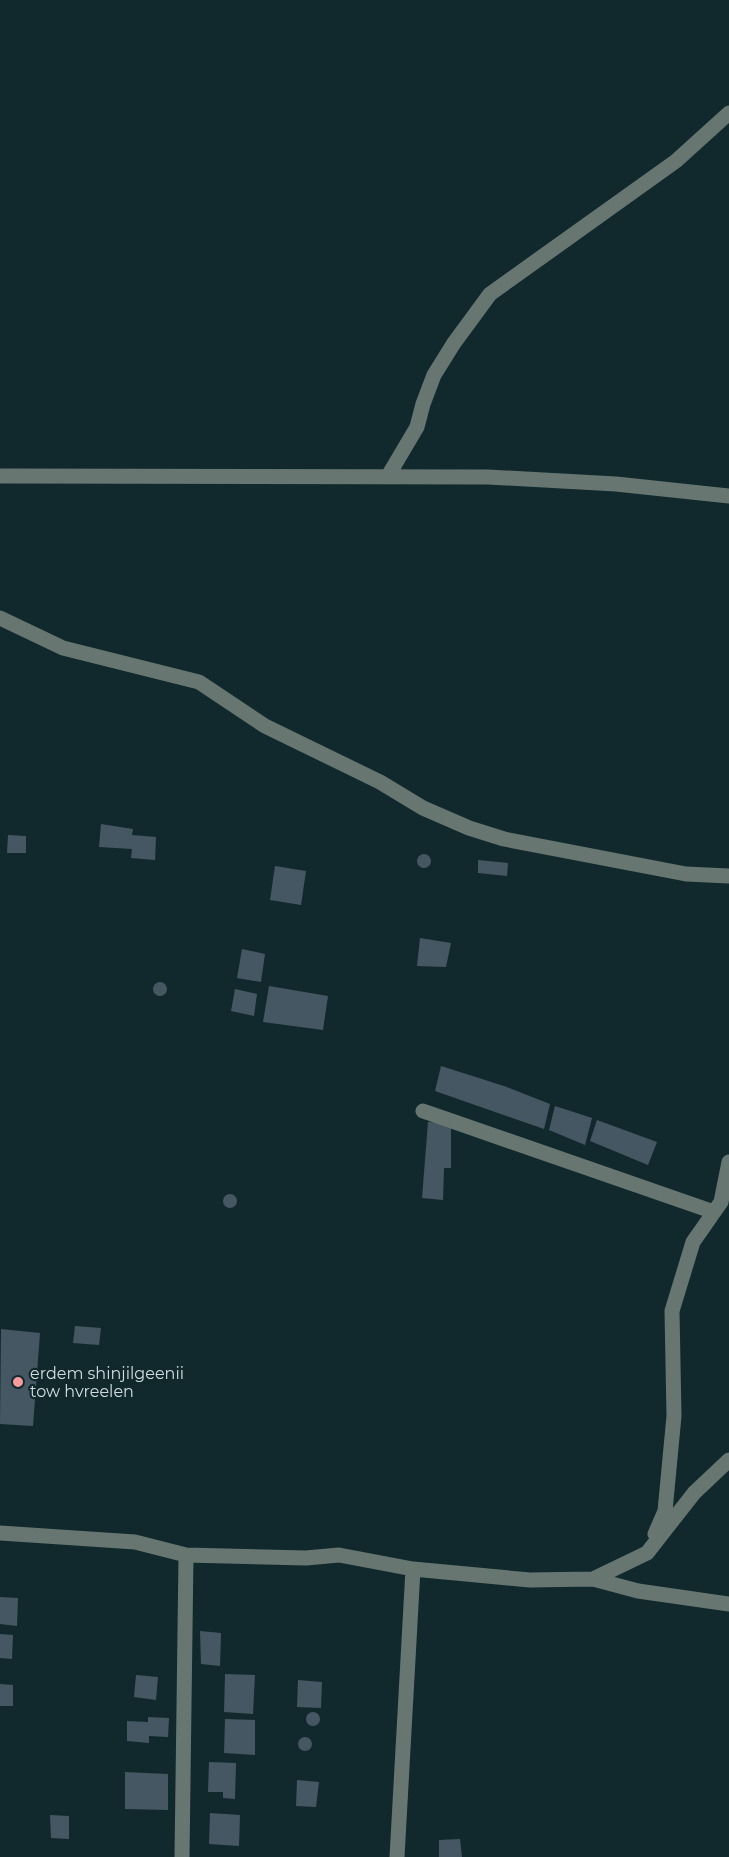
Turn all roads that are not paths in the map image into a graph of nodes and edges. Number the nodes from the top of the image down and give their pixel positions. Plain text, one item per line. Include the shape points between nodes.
1 (729, 113) edge
2 (0, 476) edge
3 (388, 476) junction
4 (729, 496) edge
5 (0, 618) edge
6 (729, 876) edge
7 (423, 1111) dead end
8 (729, 1162) edge
9 (714, 1212) junction
10 (729, 1460) edge
11 (0, 1533) edge
12 (646, 1553) junction
13 (186, 1555) junction
14 (412, 1569) junction
15 (593, 1579) junction
16 (729, 1604) edge
17 (182, 1857) edge
18 (396, 1857) edge

1 - 3 street via 676,161 490,294 434,375 417,427
2 - 3 street
3 - 4 street via 616,484
5 - 6 street via 63,648 199,682 265,726 469,828 504,839 663,870
7 - 9 street
8 - 9 street via 721,1202
9 - 12 street via 693,1242 672,1311 674,1416 665,1511
10 - 12 street via 694,1493
11 - 13 street via 135,1542
12 - 15 street
13 - 14 street via 339,1555
13 - 17 street
14 - 15 street via 530,1580
14 - 18 street
15 - 16 street via 638,1591

